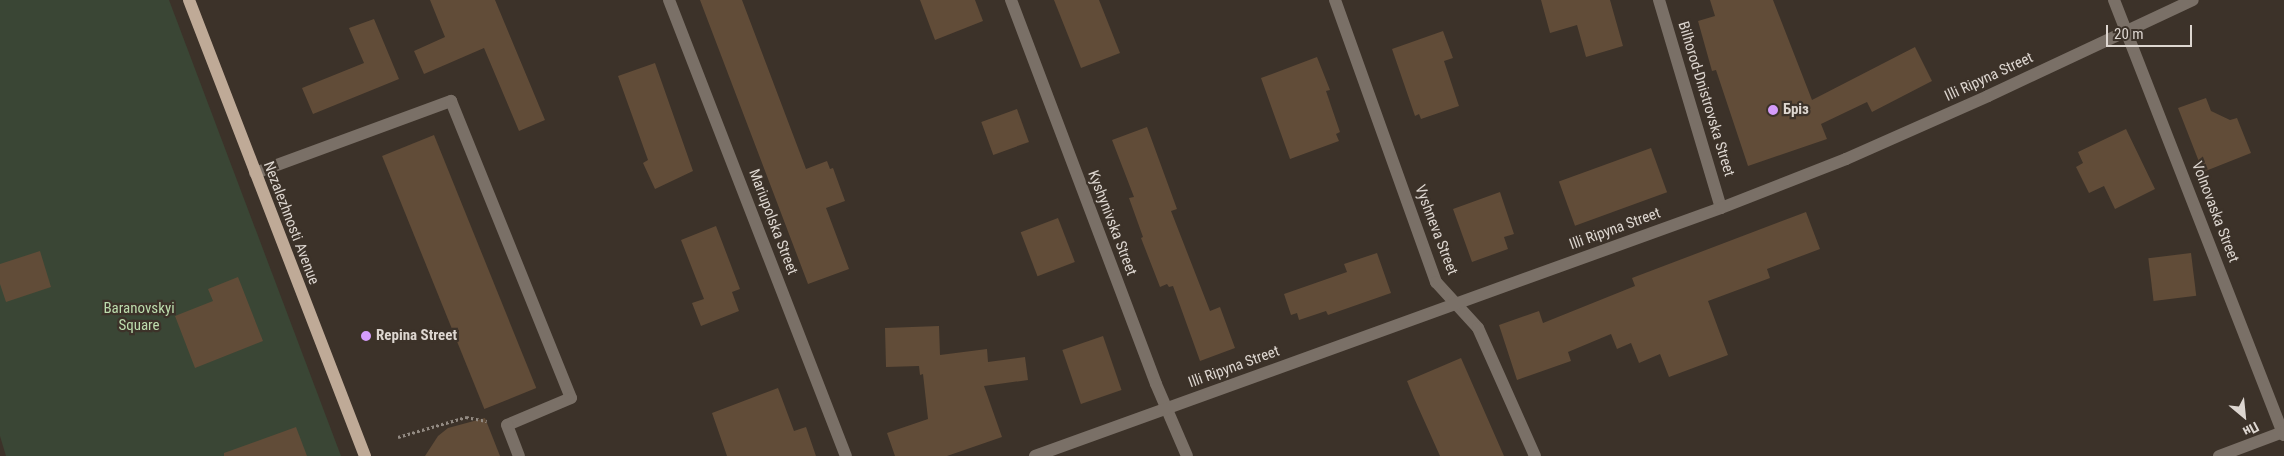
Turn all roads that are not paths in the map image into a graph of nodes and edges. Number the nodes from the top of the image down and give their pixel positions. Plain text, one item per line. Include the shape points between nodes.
1 (188, 0) edge
2 (669, 0) edge
3 (1011, 0) edge
4 (1335, 0) edge
5 (1659, 0) edge
6 (2114, 0) edge
7 (2193, 0) edge
8 (2127, 31) junction
9 (254, 173) junction
10 (1721, 208) junction
11 (1456, 304) junction
12 (1166, 408) junction
13 (2283, 434) edge
14 (365, 456) edge
15 (519, 456) edge
16 (846, 456) edge
17 (1035, 456) edge
18 (1187, 456) edge
19 (1535, 456) edge
20 (2219, 456) edge

1 - 9 main road, Nezalezhnosti Avenue
2 - 16 street, Mariupolska Street
3 - 12 street, Kyshynivska Street
4 - 11 street, Vyshneva Street via 1436,282
5 - 10 street, Bilhorod-Dnistrovska Street
6 - 8 street, Volnovaska Street
7 - 8 street, Illi Ripyna Street
8 - 10 street, Illi Ripyna Street via 1864,151
8 - 13 street, Volnovaska Street
9 - 14 main road, Nezalezhnosti Avenue
9 - 15 street via 451,101 571,398 507,425
10 - 11 street, Illi Ripyna Street
11 - 12 street, Illi Ripyna Street
11 - 19 street, Vyshneva Street via 1478,328
12 - 17 street, Illi Ripyna Street
12 - 18 street, Kyshynivska Street
13 - 20 street

